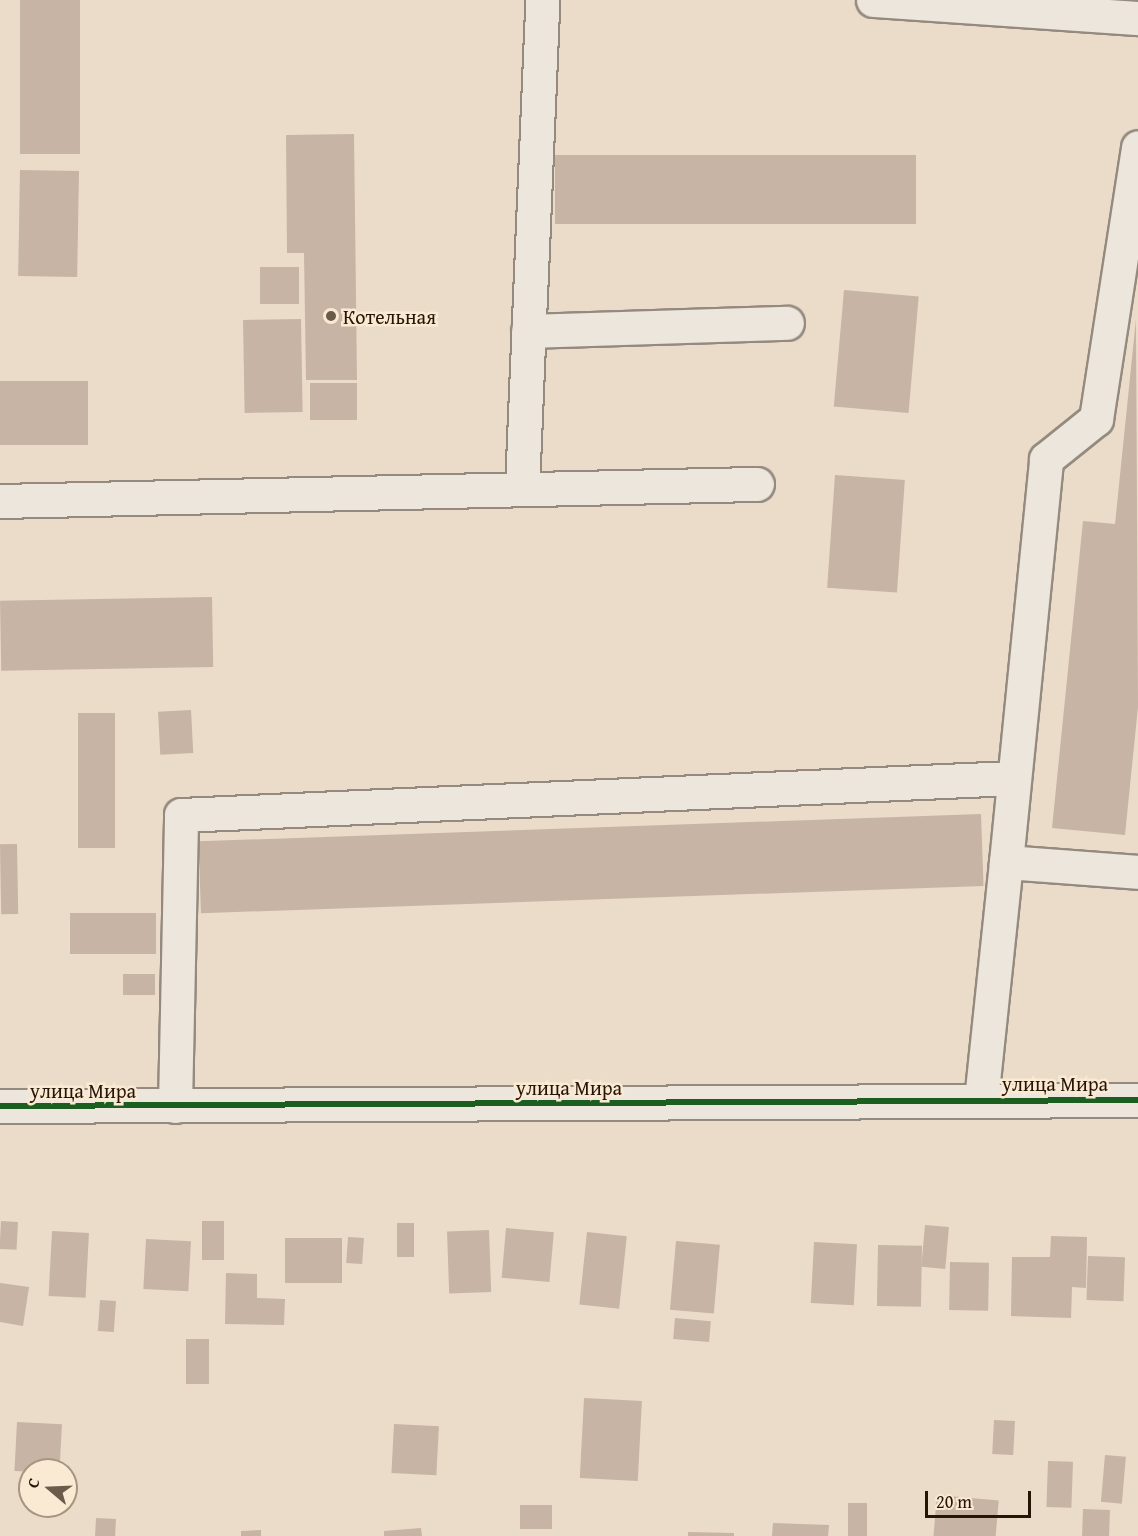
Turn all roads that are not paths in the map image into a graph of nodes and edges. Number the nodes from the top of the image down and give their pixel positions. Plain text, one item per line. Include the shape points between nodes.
1 (542, 0) edge
2 (873, 0) edge
3 (1138, 18) edge
4 (1138, 147) edge
5 (787, 323) dead end
6 (528, 331) junction
7 (757, 484) dead end
8 (522, 487) junction
9 (0, 501) edge
10 (1012, 778) junction
11 (1006, 862) junction
12 (1138, 872) edge
13 (981, 1100) junction
14 (1138, 1100) edge
15 (0, 1106) edge
16 (175, 1106) junction

1 - 6 street
2 - 3 street
4 - 10 street via 1096,419 1046,459
5 - 6 street
6 - 8 street
7 - 8 street
8 - 9 street
10 - 11 street
10 - 16 street via 181,815
11 - 12 street
11 - 13 street
13 - 14 street, улица Мира
13 - 16 street, улица Мира
15 - 16 street, улица Мира

